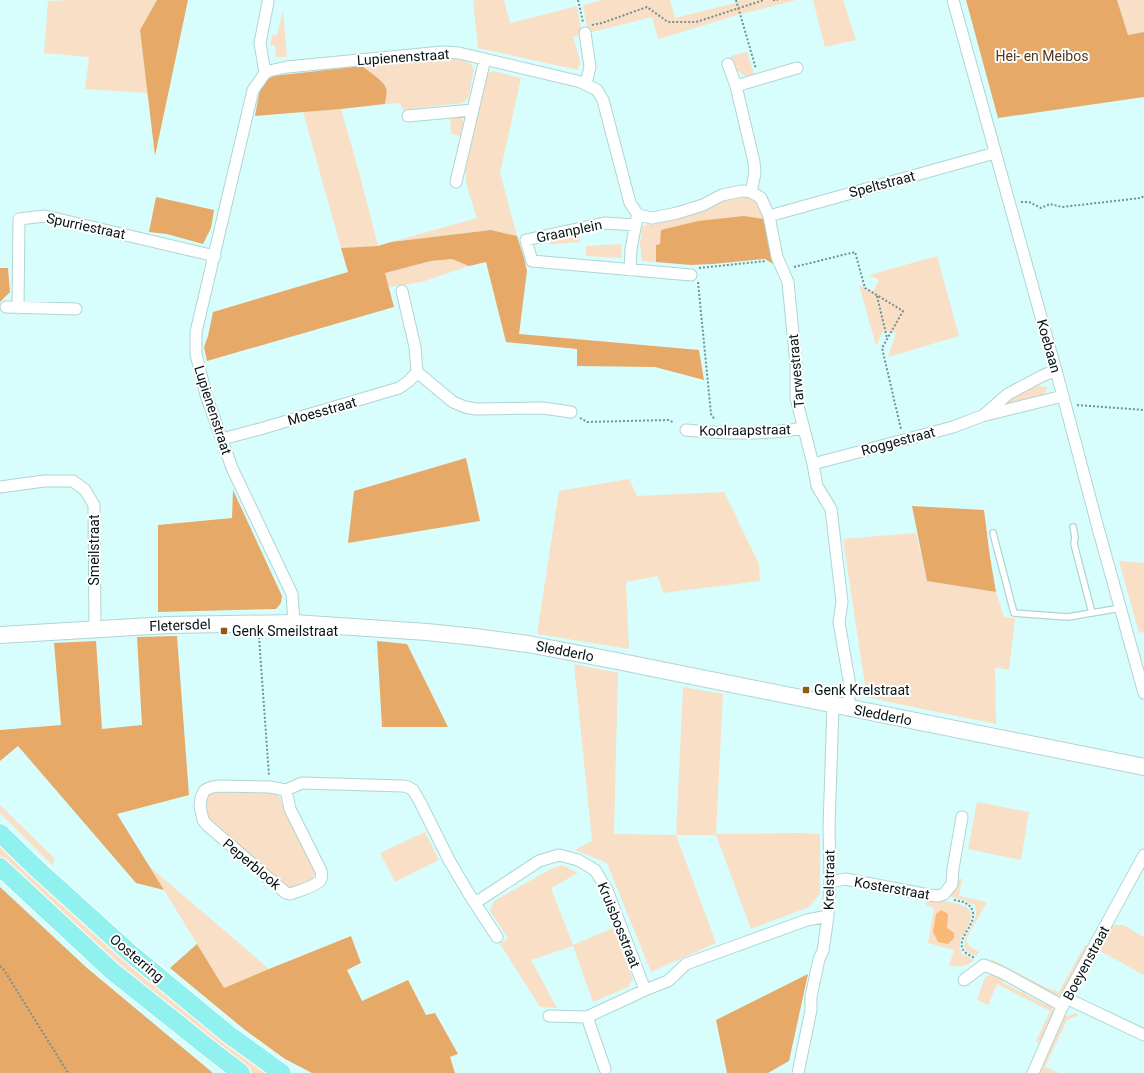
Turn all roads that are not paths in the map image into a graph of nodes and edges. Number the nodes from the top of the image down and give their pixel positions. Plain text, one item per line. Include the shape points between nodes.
1 (953, 0) edge
2 (268, 2) dead end
3 (584, 30) road end
4 (485, 59) junction
5 (728, 64) dead end
6 (797, 68) dead end
7 (264, 73) junction
8 (586, 84) junction
9 (736, 86) junction
10 (472, 110) junction
11 (408, 116) dead end
12 (995, 153) junction
13 (456, 182) dead end
14 (751, 192) junction
15 (770, 216) junction
16 (637, 220) junction
17 (215, 256) junction
18 (630, 270) junction
19 (695, 275) road end
20 (402, 291) dead end
21 (6, 307) dead end
22 (18, 308) junction
23 (76, 309) dead end
24 (1055, 370) junction
25 (417, 372) junction
26 (1063, 396) junction
27 (575, 415) road end
28 (982, 416) junction
29 (804, 428) junction
30 (686, 430) dead end
31 (222, 439) junction
32 (813, 464) junction
33 (0, 487) edge
34 (1072, 527) dead end
35 (993, 533) dead end
36 (1120, 608) junction
37 (1092, 613) junction
38 (294, 623) junction
39 (95, 630) junction
40 (0, 635) edge
41 (528, 644) joint
42 (1144, 693) edge
43 (841, 706) junction
44 (1144, 767) edge
45 (286, 790) junction
46 (962, 817) dead end
47 (0, 834) edge
48 (1144, 855) edge
49 (0, 867) edge
50 (830, 882) junction
51 (475, 903) junction
52 (828, 916) junction
53 (497, 937) dead end
54 (964, 980) dead end
55 (645, 990) junction
56 (1064, 1002) junction
57 (549, 1016) dead end
58 (587, 1017) junction
59 (1144, 1035) edge
60 (605, 1070) dead end
61 (241, 1073) edge
62 (282, 1073) edge
63 (798, 1073) edge
64 (1034, 1073) edge

1 - 12 street, Koebaan
2 - 7 street via 260,43
3 - 8 street via 590,67
4 - 7 street, Lupienenstraat via 442,52 287,67
4 - 8 street, Lupienenstraat
4 - 10 street
5 - 9 street
6 - 9 street
7 - 17 street, Lupienenstraat via 253,90
8 - 16 street, Lupienenstraat via 597,90 603,100 630,203
9 - 14 street via 754,162 755,173
10 - 11 street
10 - 13 street
12 - 15 street, Speltstraat
12 - 24 street, Koebaan
14 - 15 street, Tarwestraat via 761,198
14 - 16 street via 722,195 703,205 677,213
15 - 29 street, Tarwestraat via 777,257 788,282 796,365 796,398
16 - 18 street
16 - 18 street, Graanplein via 604,223 526,240 532,261
17 - 22 street, Spurriestraat via 45,216 19,219
17 - 31 street, Lupienenstraat via 196,332 196,354 206,395
18 - 19 street, Graanplein
20 - 25 street via 415,347
21 - 22 street
22 - 23 street
24 - 26 street, Koebaan
24 - 28 street, Roggestraat via 1008,394
25 - 27 street via 453,402 465,407 543,408
25 - 31 street, Moesstraat via 398,388
26 - 28 street, Roggestraat
26 - 36 street, Koebaan
28 - 32 street, Roggestraat via 953,427
29 - 30 street, Koolraapstraat via 782,432 724,433
29 - 32 street, Tarwestraat
31 - 38 street, Lupienenstraat via 232,468 292,594
32 - 43 street, Tarwestraat via 817,486 831,509 842,602 839,622 849,680
33 - 39 street, Smeilstraat via 44,481 73,481 85,490 94,505
34 - 37 lane
35 - 37 lane via 1014,613 1068,617
36 - 37 lane
36 - 42 street, Koebaan
38 - 39 street, Fletersdel via 168,625
38 - 41 street, Fletersdel via 428,632
39 - 40 street, Fletersdel
41 - 43 street, Sledderlo
43 - 44 street, Sledderlo
43 - 50 street, Krelstraat via 829,828
45 - 45 street, Peperblook via 270,787 212,787 204,791 200,812 207,825 290,894 315,884 322,877 290,809
45 - 51 street, Peperblook via 302,783 408,787 420,802
46 - 50 street, Kosterstraat via 952,884 944,894 928,895 845,880
47 - 62 main road, Oosterring via 130,952 228,1034
48 - 56 street, Boeyenstraat
49 - 61 main road, Oosterring via 112,971
50 - 52 street, Krelstraat
51 - 53 street
51 - 55 street, Kruisbosstraat via 539,862 559,855 578,860 595,870 607,890
52 - 55 street via 807,920 686,964 668,981
52 - 63 street, Krelstraat
54 - 56 street via 984,965
55 - 58 street
56 - 59 street
56 - 64 street, Boeyenstraat
57 - 58 street
58 - 60 street

